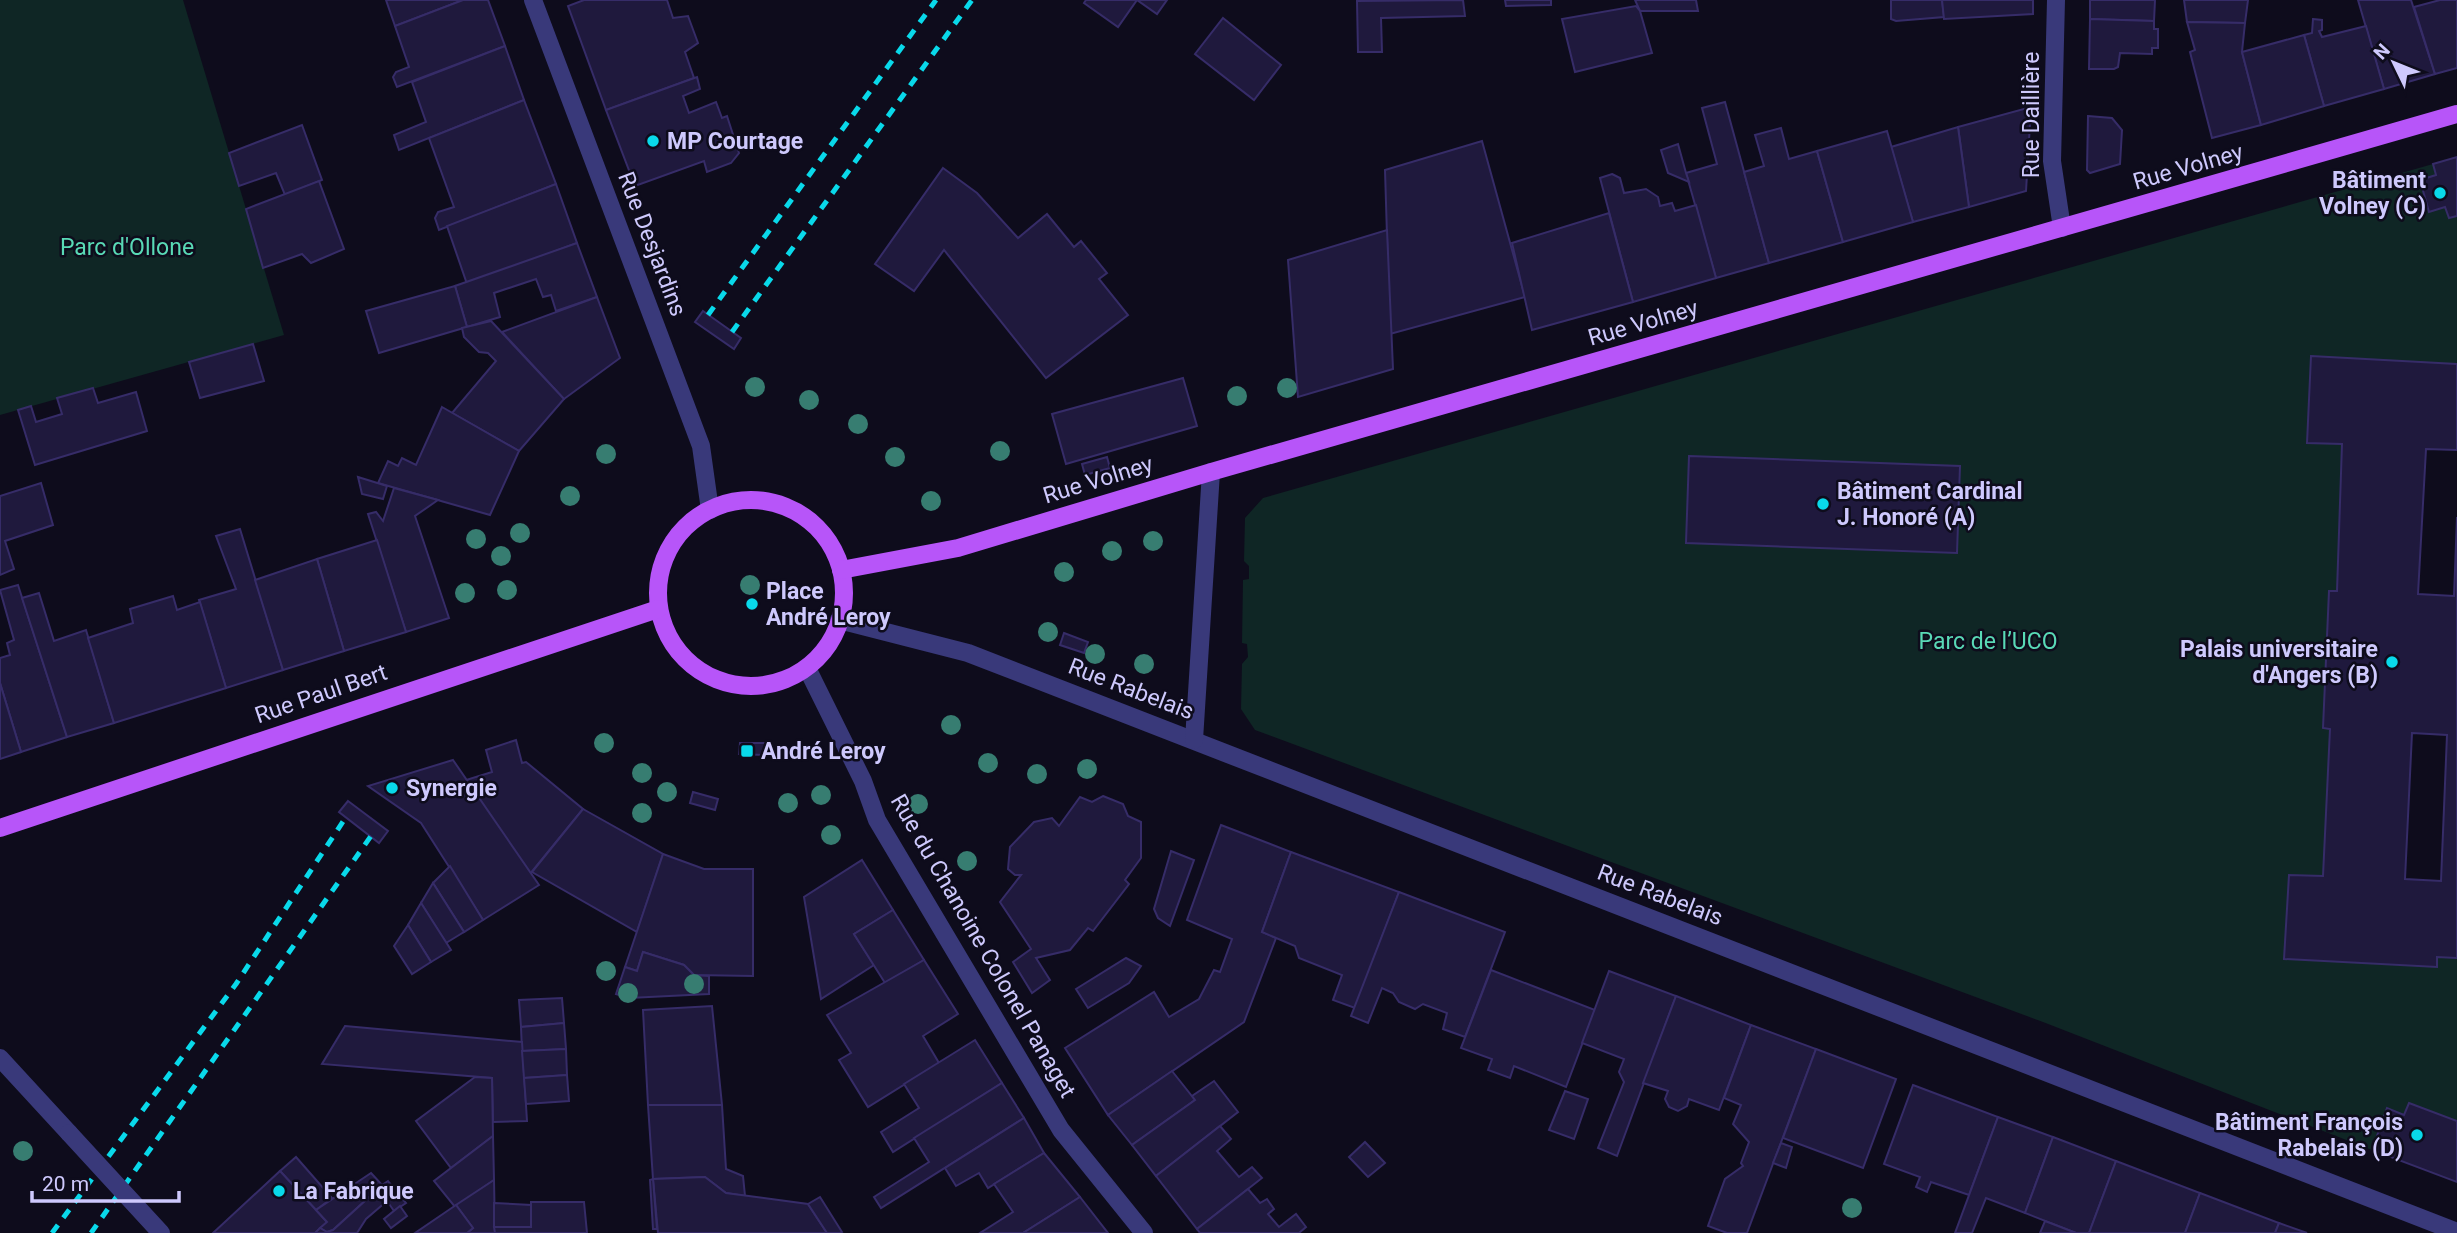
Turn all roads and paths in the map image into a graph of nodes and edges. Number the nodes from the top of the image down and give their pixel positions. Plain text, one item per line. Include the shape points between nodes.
1 (533, 0) edge
2 (2056, 0) edge
3 (2457, 114) edge
4 (2062, 228) junction
5 (1211, 472) junction
6 (710, 510) junction
7 (841, 570) junction
8 (659, 609) junction
9 (839, 620) junction
10 (807, 668) junction
11 (1194, 740) junction
12 (0, 828) edge
13 (0, 1058) edge
14 (2457, 1232) edge
15 (160, 1233) edge
16 (1144, 1233) edge

1 - 6 street, Rue Desjardins via 701,446
2 - 4 street, Rue Daillière via 2052,161
3 - 4 main road, Rue Volney
4 - 5 main road, Rue Volney
5 - 7 main road, Rue Volney via 958,548
5 - 11 street
6 - 7 main road via 735,501 763,501 789,508 813,524 830,544
6 - 8 main road via 685,527 668,551 658,579
7 - 9 main road via 844,595
8 - 10 main road via 666,633 680,655 722,682 768,685
8 - 12 main road, Rue Paul Bert
9 - 10 main road via 827,647
9 - 11 street, Rue Rabelais via 968,653
10 - 16 street, Rue du Chanoine Colonel Panaget via 863,781 877,820 1061,1130
11 - 14 street, Rue Rabelais
13 - 15 street, bridge

